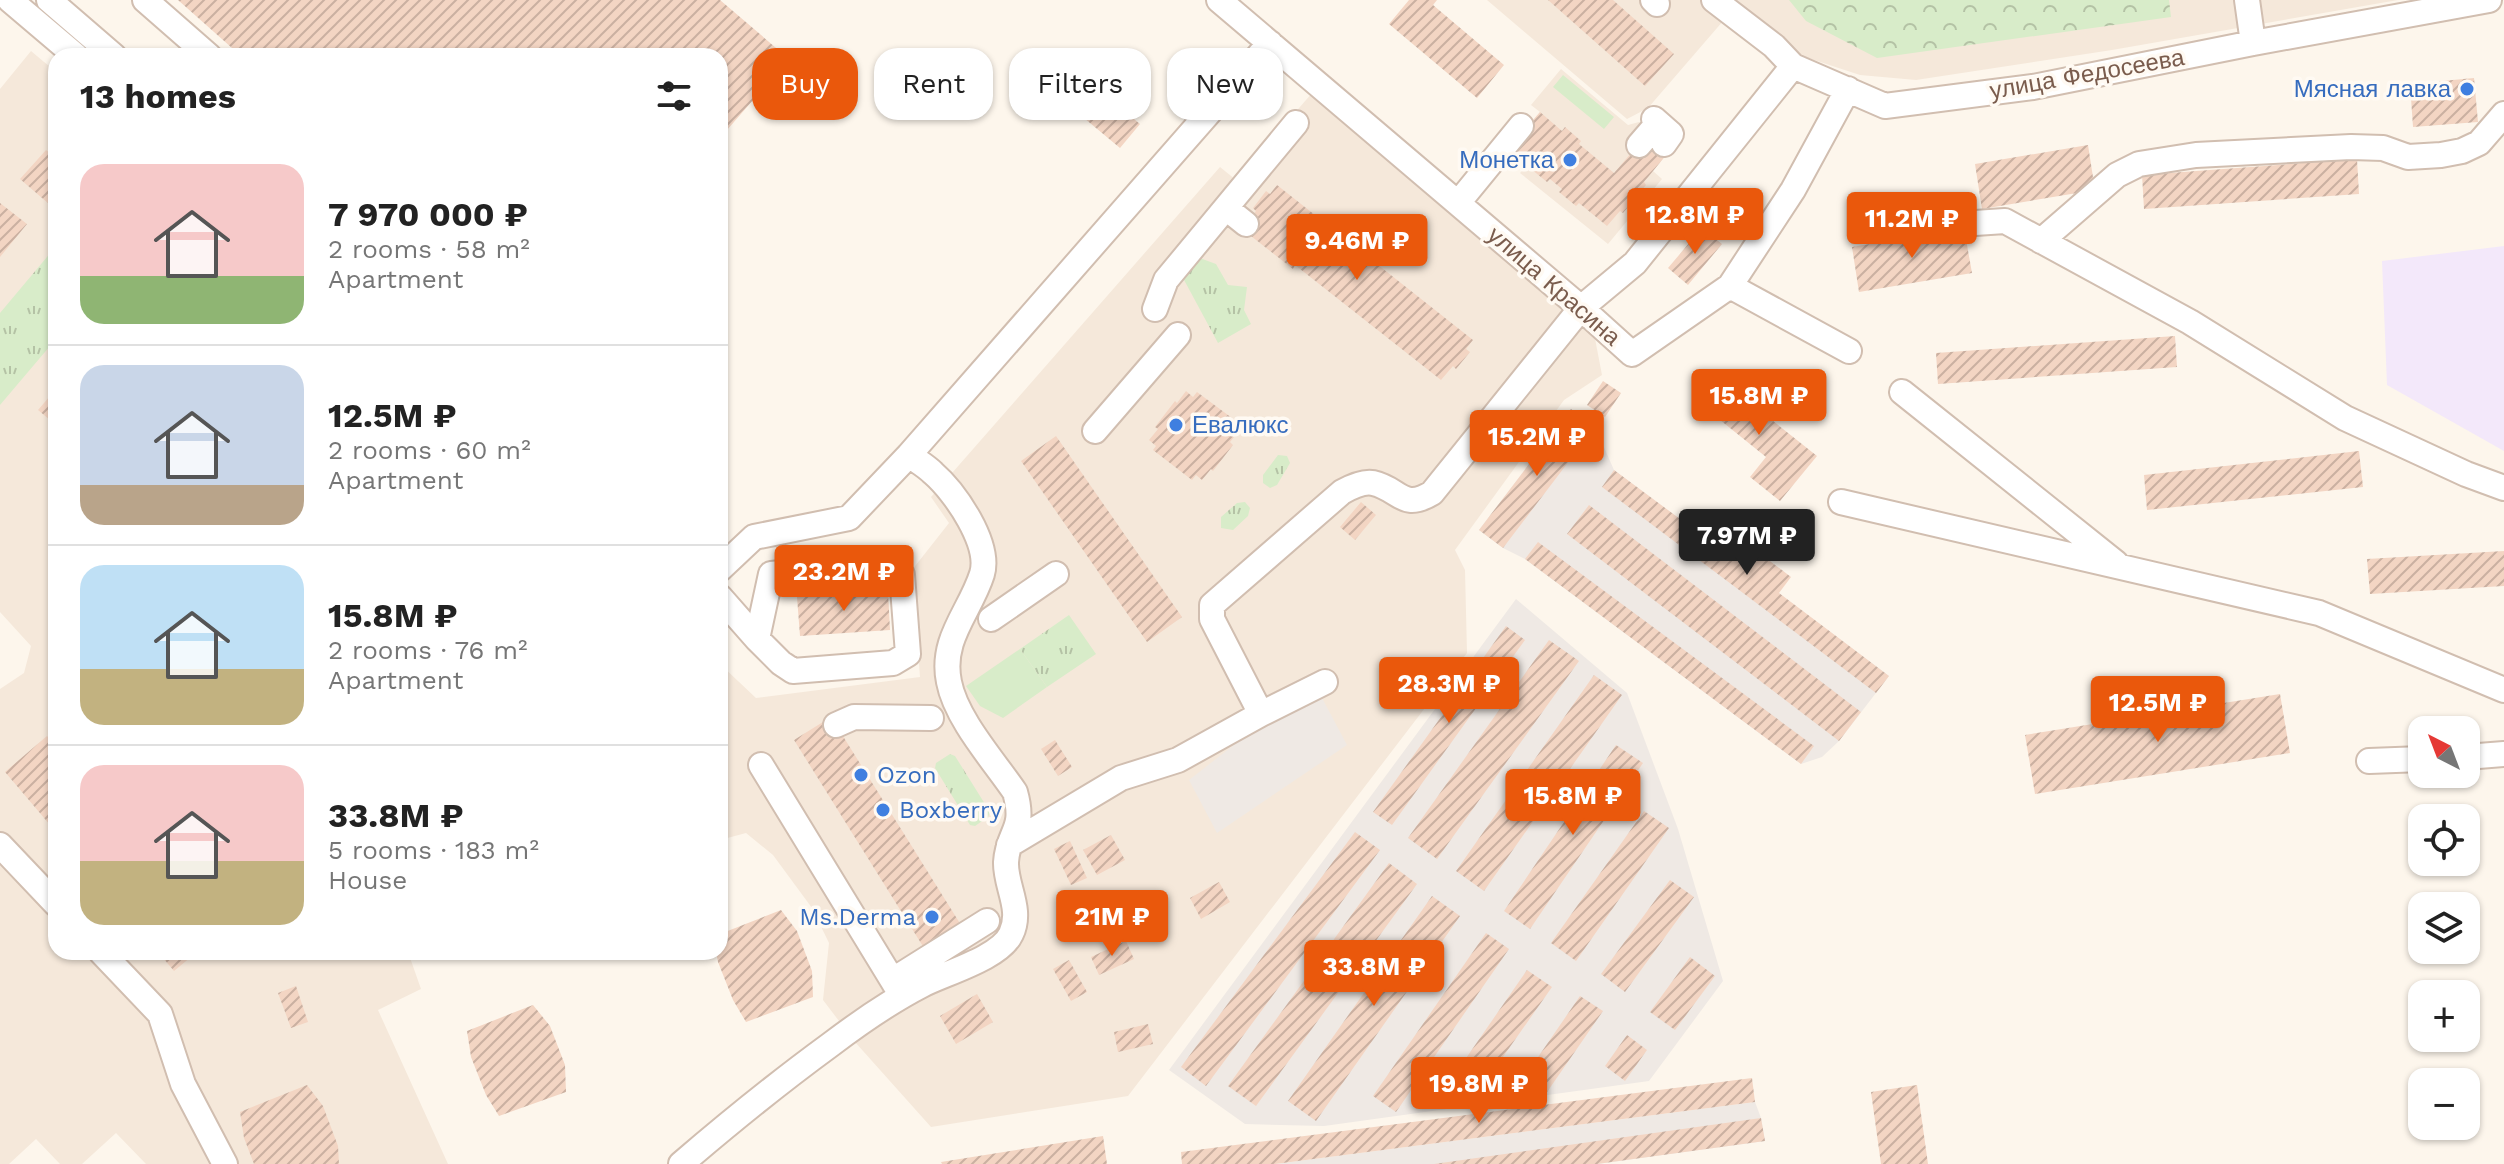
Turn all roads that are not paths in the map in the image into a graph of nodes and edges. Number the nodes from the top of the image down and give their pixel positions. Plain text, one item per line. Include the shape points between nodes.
1 (10, 0) edge
2 (49, 0) edge
3 (145, 0) edge
4 (1219, 0) edge
5 (1714, 0) edge
6 (2247, 0) edge
7 (2489, 0) edge
8 (2439, 5) edge
9 (1270, 43) junction
10 (2253, 43) junction
11 (67, 48) edge
12 (105, 48) edge
13 (200, 48) edge
14 (1793, 66) junction
15 (1848, 89) junction
16 (2504, 114) edge
17 (1296, 123) dead end
18 (1521, 126) dead end
19 (1659, 128) dead end
20 (1639, 145) dead end
21 (1458, 203) junction
22 (1226, 208) junction
23 (1246, 224) dead end
24 (1930, 226) dead end
25 (2041, 241) junction
26 (1730, 286) junction
27 (1581, 308) junction
28 (1155, 309) dead end
29 (1178, 335) dead end
30 (1849, 351) dead end
31 (1902, 392) dead end
32 (1095, 431) dead end
33 (909, 455) junction
34 (2504, 488) edge
35 (1841, 502) dead end
36 (728, 561) edge
37 (2121, 567) junction
38 (1056, 574) dead end
39 (728, 606) edge
40 (991, 619) dead end
41 (757, 639) junction
42 (1325, 682) dead end
43 (2504, 690) edge
44 (1261, 714) junction
45 (931, 718) dead end
46 (836, 725) dead end
47 (2504, 754) edge
48 (2480, 756) edge
49 (2408, 760) edge
50 (2369, 761) dead end
51 (761, 765) dead end
52 (0, 845) edge
53 (1009, 845) junction
54 (48, 896) edge
55 (987, 921) dead end
56 (109, 960) edge
57 (897, 988) junction
58 (225, 1164) edge
59 (681, 1164) edge

1 - 11 street
2 - 12 street
3 - 13 street
4 - 9 street, улица Красина
5 - 14 street, улица Федосеева
6 - 10 street
7 - 8 street, улица Федосеева
8 - 10 street, улица Федосеева
9 - 21 street, улица Красина
9 - 33 street
10 - 15 street, улица Федосеева via 2033,87 1885,106
14 - 15 street, улица Федосеева
14 - 27 street via 1635,263
15 - 26 street via 1793,190
16 - 25 street via 2479,143 2441,155 2408,157 2383,148 2351,147 2196,155 2139,164 2117,175
17 - 22 street
18 - 21 street
19 - 20 street
21 - 27 street, улица Красина
22 - 23 street
22 - 28 street via 1166,280
24 - 25 street via 2005,221
25 - 34 street via 2190,322 2345,418
26 - 27 street, улица Красина via 1632,354
26 - 30 street
27 - 44 street via 1432,493 1409,501 1373,483 1342,492 1212,605 1212,619
29 - 32 street
31 - 37 street
33 - 36 street via 849,518 754,537
33 - 53 street via 936,475 954,498 984,558 949,646 949,682 961,712 1015,792 1018,830
35 - 37 street
37 - 43 street via 2319,613
38 - 40 street
39 - 41 street
41 - 41 street via 771,574 846,575 884,563 902,575 908,654 893,663 793,671
42 - 44 street
44 - 53 street via 1178,760 1121,778
45 - 46 street via 854,717
47 - 48 street
49 - 50 street
51 - 57 street
52 - 54 street
53 - 57 street via 1006,864 1015,913 1006,942 970,964
55 - 57 street
56 - 58 street via 160,1014 183,1084
57 - 59 street

